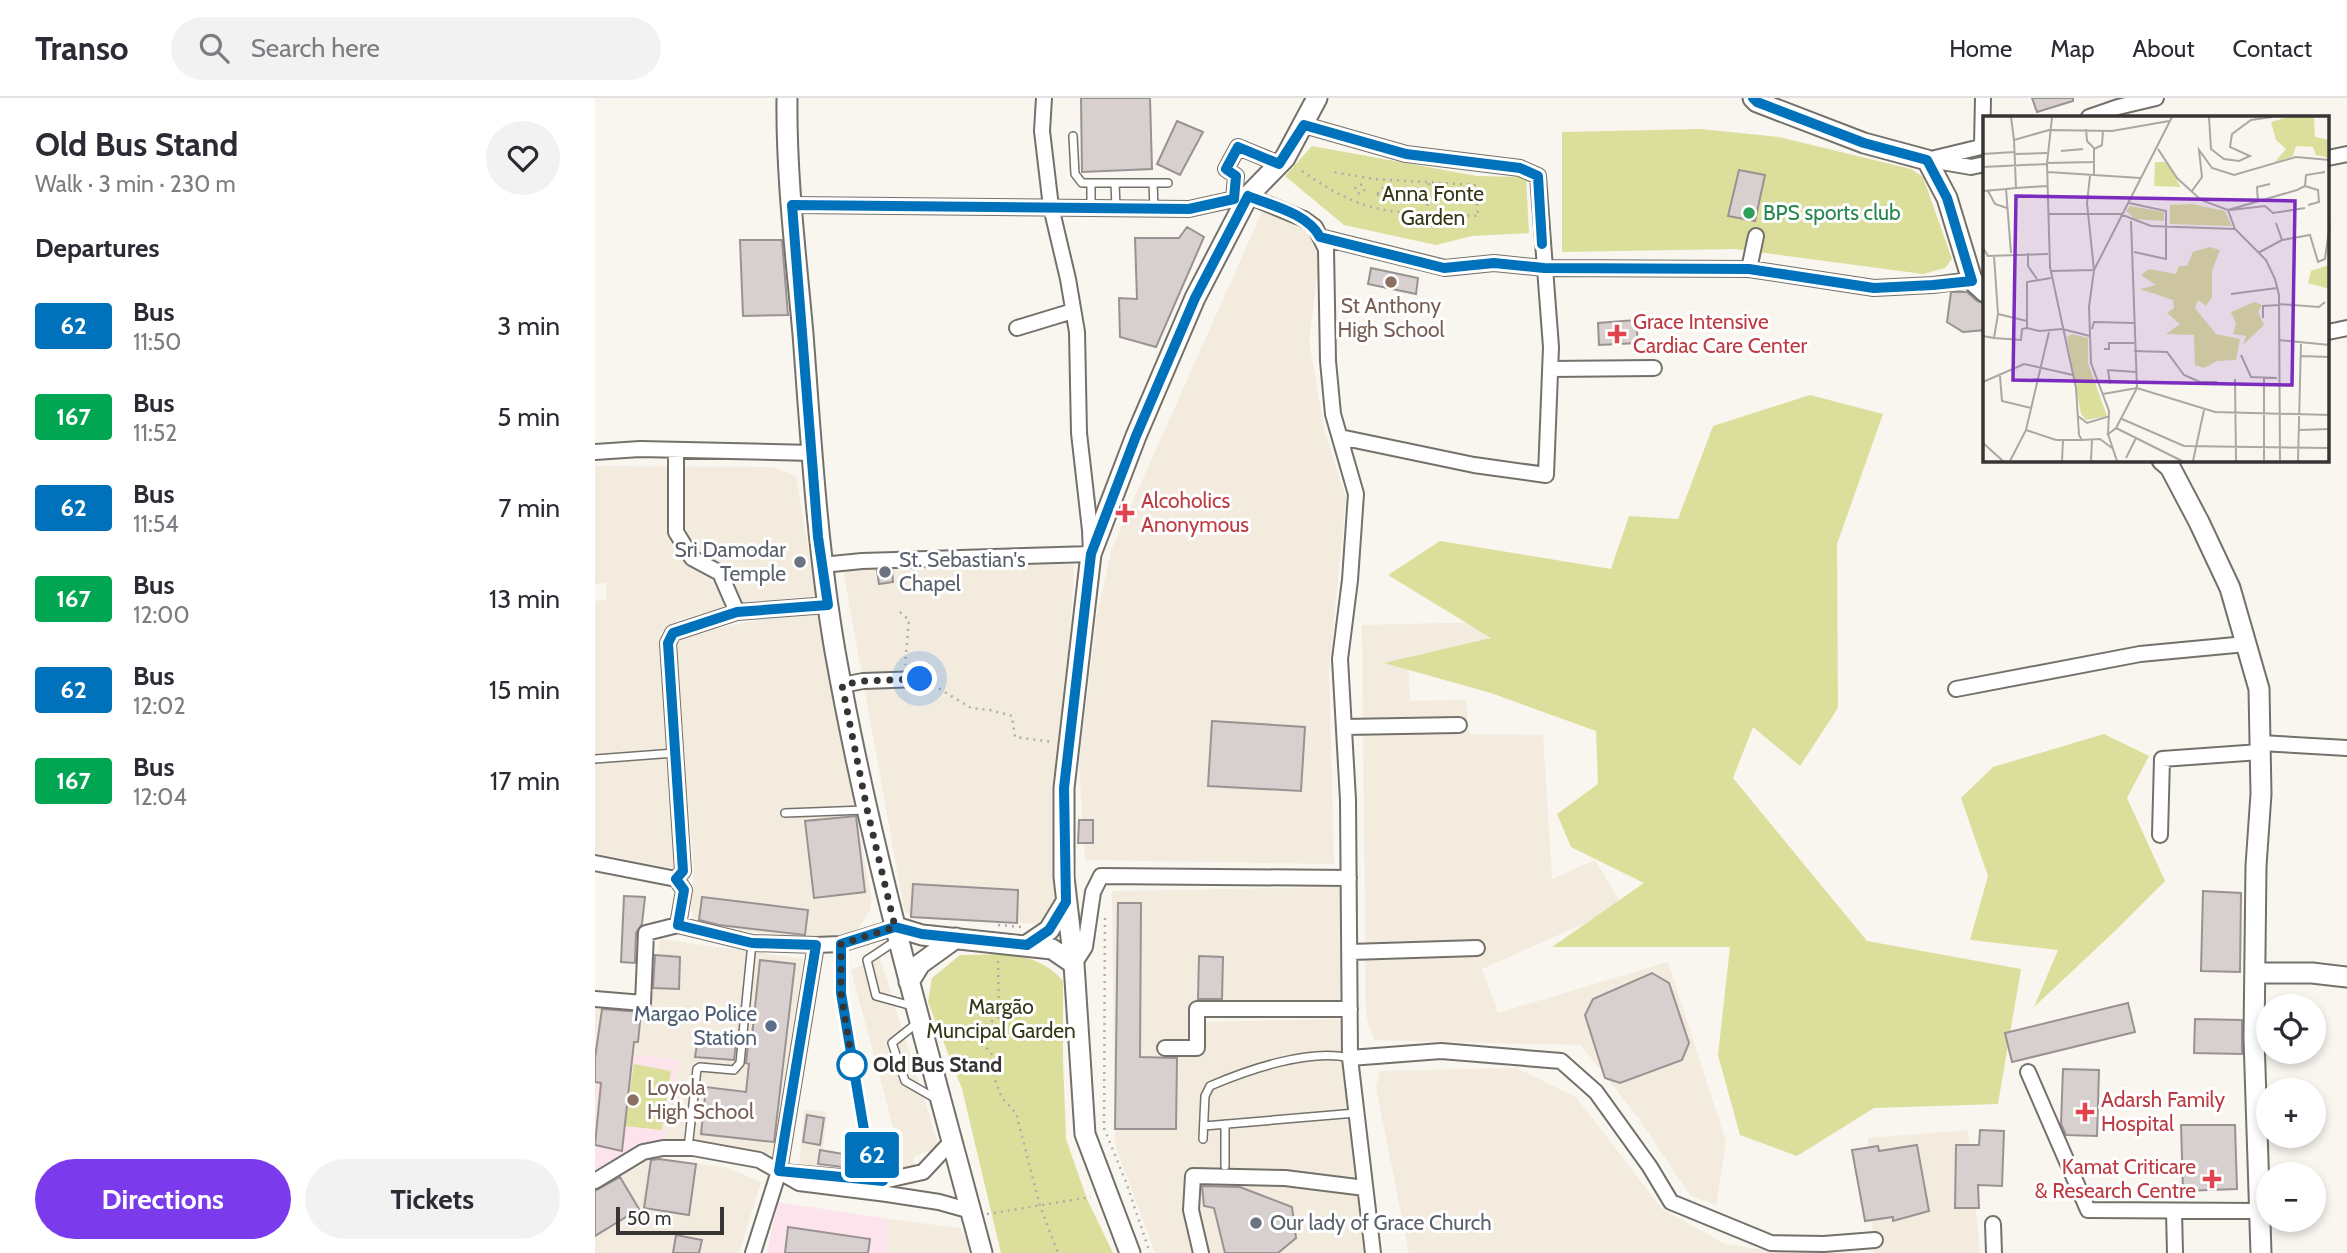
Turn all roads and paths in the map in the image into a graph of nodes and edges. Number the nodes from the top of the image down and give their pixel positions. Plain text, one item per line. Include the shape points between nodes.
1 (787, 98) edge
2 (1044, 98) edge
3 (1317, 98) edge
4 (1753, 98) edge
5 (1983, 98) edge
6 (2155, 98) edge
7 (2117, 102) edge
8 (2091, 116) edge
9 (1304, 125) junction
10 (1073, 136) dead end
11 (1983, 146) edge
12 (2347, 154) edge
13 (2329, 158) edge
14 (1927, 160) junction
15 (1279, 164) junction
16 (1983, 164) edge
17 (1303, 171) dead end
18 (1333, 172) dead end
19 (1363, 177) junction
20 (1387, 180) junction
21 (1091, 183) junction
22 (1115, 183) junction
23 (1153, 183) junction
24 (1168, 183) dead end
25 (1429, 183) junction
26 (1361, 185) junction
27 (1386, 189) junction
28 (1359, 194) junction
29 (1241, 197) junction
30 (1383, 200) junction
31 (1357, 202) junction
32 (792, 205) junction
33 (1051, 207) junction
34 (1091, 207) junction
35 (1116, 207) junction
36 (1154, 208) junction
37 (1381, 208) junction
38 (1427, 213) junction
39 (1756, 236) dead end
40 (1320, 237) junction
41 (1544, 268) junction
42 (1749, 269) junction
43 (1978, 286) edge
44 (1073, 311) junction
45 (1017, 328) dead end
46 (2347, 328) edge
47 (2329, 332) edge
48 (1654, 368) dead end
49 (1550, 369) junction
50 (1340, 437) junction
51 (676, 450) junction
52 (595, 452) edge
53 (813, 453) junction
54 (2164, 462) edge
55 (1091, 554) junction
56 (822, 565) junction
57 (828, 605) junction
58 (737, 612) junction
59 (900, 612) dead end
60 (2246, 644) junction
61 (913, 679) junction
62 (842, 685) junction
63 (1956, 689) dead end
64 (1459, 725) dead end
65 (1344, 727) junction
66 (1068, 744) junction
67 (2260, 747) junction
68 (2347, 748) edge
69 (675, 752) junction
70 (595, 759) edge
71 (867, 809) junction
72 (785, 813) dead end
73 (2160, 835) dead end
74 (595, 863) edge
75 (1349, 878) junction
76 (676, 879) junction
77 (1066, 902) junction
78 (1105, 907) dead end
79 (678, 925) junction
80 (897, 933) junction
81 (1024, 936) junction
82 (956, 938) junction
83 (998, 942) junction
84 (752, 943) junction
85 (841, 944) junction
86 (816, 945) junction
87 (1477, 948) dead end
88 (1350, 952) junction
89 (1074, 964) junction
90 (2255, 973) junction
91 (2347, 977) edge
92 (909, 982) junction
93 (595, 999) edge
94 (1350, 1009) junction
95 (918, 1014) junction
96 (1165, 1048) dead end
97 (741, 1051) junction
98 (750, 1052) dead end
99 (1350, 1058) junction
100 (2028, 1072) dead end
101 (941, 1102) junction
102 (1357, 1112) junction
103 (1225, 1124) junction
104 (1204, 1126) junction
105 (1203, 1139) dead end
106 (952, 1140) junction
107 (688, 1148) junction
108 (2258, 1162) edge
109 (1225, 1166) dead end
110 (779, 1171) junction
111 (595, 1181) edge
112 (1126, 1182) junction
113 (885, 1187) junction
114 (1365, 1188) junction
115 (1106, 1192) junction
116 (1040, 1206) junction
117 (2174, 1210) junction
118 (979, 1211) junction
119 (2256, 1211) edge
120 (990, 1222) dead end
121 (1993, 1224) dead end
122 (2260, 1232) edge
123 (1875, 1240) dead end
124 (753, 1253) edge
125 (974, 1253) edge
126 (982, 1253) edge
127 (1058, 1253) edge
128 (1130, 1253) edge
129 (1150, 1253) edge
130 (1201, 1253) edge
131 (1373, 1253) edge
132 (1994, 1253) edge
133 (2175, 1253) edge
134 (2261, 1253) edge

1 - 32 main road
2 - 33 street via 1042,131
3 - 9 main road
4 - 14 main road via 1864,143
5 - 11 street
6 - 7 street
7 - 8 street
9 - 15 main road
9 - 41 street via 1406,154 1520,168 1538,176
10 - 21 lane via 1075,174 1082,183
11 - 14 street
12 - 13 street
14 - 16 street via 1971,167
14 - 43 main road via 1947,198
15 - 29 main road
15 - 29 street via 1238,147 1226,169 1236,176
17 - 31 path
18 - 19 path
19 - 20 path
19 - 26 path
20 - 25 path
20 - 27 path
21 - 22 lane
21 - 34 lane
22 - 23 lane
22 - 35 lane
23 - 24 lane
23 - 36 lane
25 - 38 path
25 - 38 path via 1476,184 1478,216
26 - 28 path via 1356,189
26 - 28 path via 1365,191
27 - 30 path via 1379,193
27 - 30 path via 1389,199
28 - 31 path
29 - 36 street via 1189,209
29 - 40 street via 1304,219
29 - 55 main road via 1136,436
30 - 37 path
31 - 37 path
32 - 33 street
32 - 53 main road
33 - 34 street
33 - 44 street
34 - 35 street
35 - 36 street
37 - 38 path
39 - 42 street
40 - 41 street via 1444,268 1494,263
40 - 50 street via 1326,248 1328,361
41 - 42 street
41 - 49 street
42 - 43 street via 1874,288
44 - 45 street
44 - 55 street
46 - 47 street
48 - 49 street
49 - 50 street via 1546,475
50 - 65 street via 1356,494 1341,659
51 - 52 street
51 - 53 street
51 - 58 street via 676,532 692,558 719,573
53 - 56 main road
54 - 60 main road via 2230,588
55 - 56 street
55 - 66 main road
56 - 57 main road
57 - 58 street
57 - 62 main road
58 - 69 street via 673,633 668,643
59 - 61 path via 909,620 905,653
60 - 63 street via 2140,654
60 - 67 main road via 2259,689
61 - 62 street
61 - 66 path via 944,690 971,708 1012,716 1015,737
62 - 71 main road
64 - 65 street
65 - 75 street
66 - 77 main road
67 - 68 street
67 - 73 street via 2162,759
67 - 90 main road
69 - 70 lane
69 - 76 street via 683,871
71 - 72 lane
71 - 80 main road
74 - 76 street
75 - 88 street
75 - 89 street via 1101,876 1093,891 1085,947
76 - 79 street via 684,890
77 - 81 main road via 1049,930
77 - 89 main road
78 - 112 path via 1104,1128
79 - 84 street
79 - 93 street via 646,933 643,1003
80 - 82 main road
80 - 85 street
80 - 92 main road
80 - 95 lane via 867,960 876,996
81 - 83 main road
81 - 83 path via 997,925
81 - 89 main road
82 - 83 main road
82 - 92 main road via 921,964
83 - 116 path via 999,1017 984,1026 980,1039 993,1056 1002,1098 1016,1113
84 - 86 street
84 - 97 lane
85 - 86 street
85 - 113 lane via 841,993 866,1142
86 - 110 street
87 - 88 street
88 - 94 street
89 - 115 main road via 1085,1134
90 - 91 main road
90 - 108 main road
92 - 95 main road
94 - 96 street via 1197,1009 1197,1048
94 - 99 street
95 - 101 main road
95 - 101 lane via 892,1043 905,1081
97 - 98 lane
97 - 107 lane via 734,1070 697,1069
99 - 102 street
99 - 104 lane via 1320,1055 1250,1071 1210,1086
99 - 123 street via 1441,1051 1561,1061 1597,1092 1671,1202 1771,1243
100 - 117 street via 2088,1210
101 - 106 main road
102 - 103 lane
102 - 114 street
103 - 104 lane
103 - 109 lane
104 - 105 lane
106 - 113 street via 923,1172
106 - 118 main road
107 - 110 street via 759,1160
107 - 111 street via 643,1152
110 - 113 street
110 - 124 street
112 - 115 path
112 - 129 path
113 - 118 street
114 - 130 street via 1285,1178 1192,1176 1191,1210
114 - 131 street
115 - 116 path
115 - 128 main road
116 - 118 path via 991,1214
116 - 127 path
117 - 119 street
117 - 133 street
118 - 120 path
118 - 125 street via 969,1237
118 - 126 main road
121 - 132 street
122 - 134 main road

